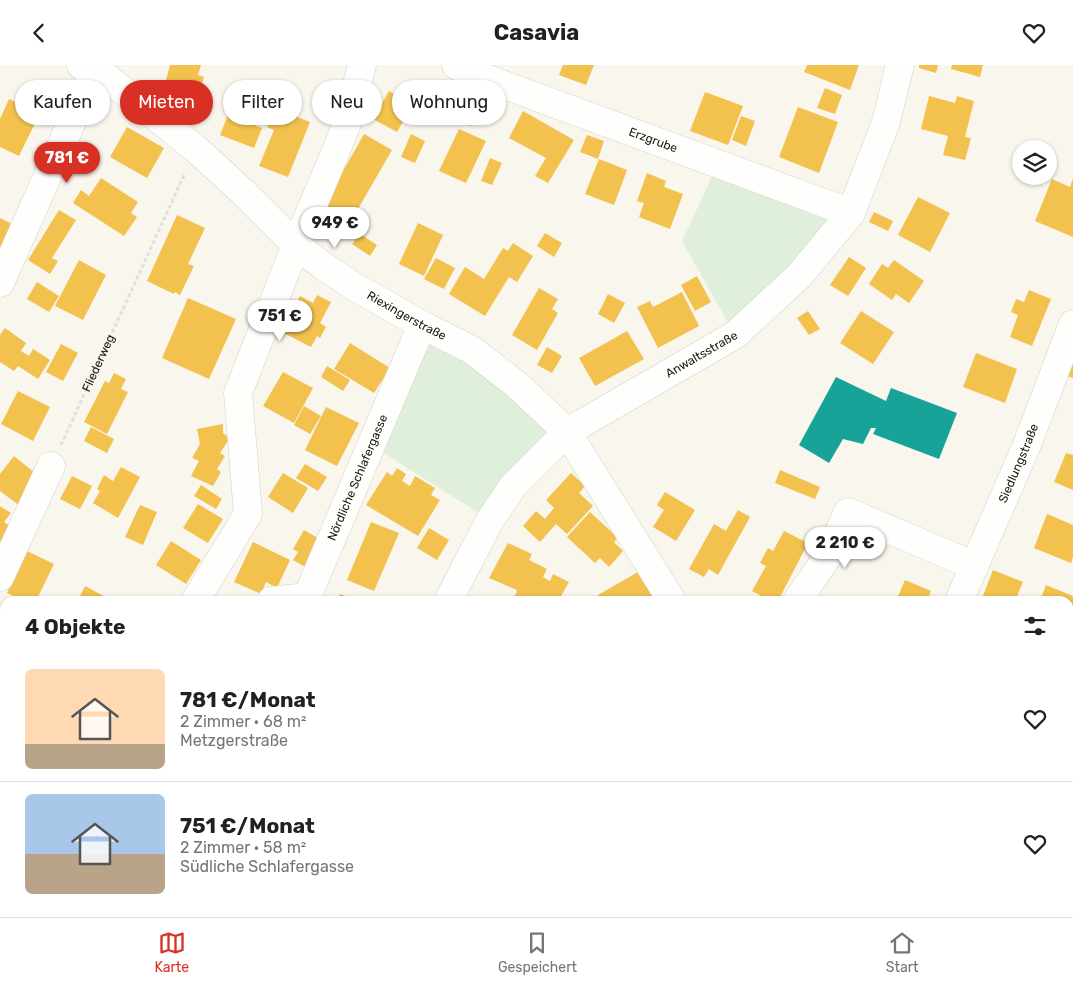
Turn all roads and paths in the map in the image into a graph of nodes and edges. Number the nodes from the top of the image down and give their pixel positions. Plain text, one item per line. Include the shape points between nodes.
1 (362, 65) edge
2 (456, 65) edge
3 (900, 65) edge
4 (91, 66) edge
5 (196, 149) junction
6 (851, 213) junction
7 (296, 245) junction
8 (0, 283) edge
9 (1073, 324) edge
10 (422, 325) junction
11 (567, 432) junction
12 (51, 466) joint
13 (975, 566) junction
14 (0, 577) edge
15 (199, 596) edge
16 (307, 596) edge
17 (451, 596) edge
18 (669, 596) edge
19 (800, 596) edge
20 (961, 596) edge

1 - 7 street via 347,123
2 - 6 street, Erzgrube
3 - 6 street, Anwaltsstraße via 886,122
4 - 5 street, Riexingerstraße
4 - 8 street
5 - 7 street, Riexingerstraße
5 - 12 path, Fliederweg
6 - 11 street, Anwaltsstraße via 800,276 735,335
7 - 10 street, Riexingerstraße via 355,287
7 - 15 street via 238,393 248,514
9 - 13 street, Siedlungstraße via 1026,447
10 - 11 street, Riexingerstraße via 472,350 514,382
10 - 16 street, Nördliche Schlafergasse
11 - 17 street, Anwaltsstraße via 513,486 490,520
11 - 18 street, Riexingerstraße
12 - 14 street
13 - 19 street via 848,512 828,556
13 - 20 street, Siedlungstraße

